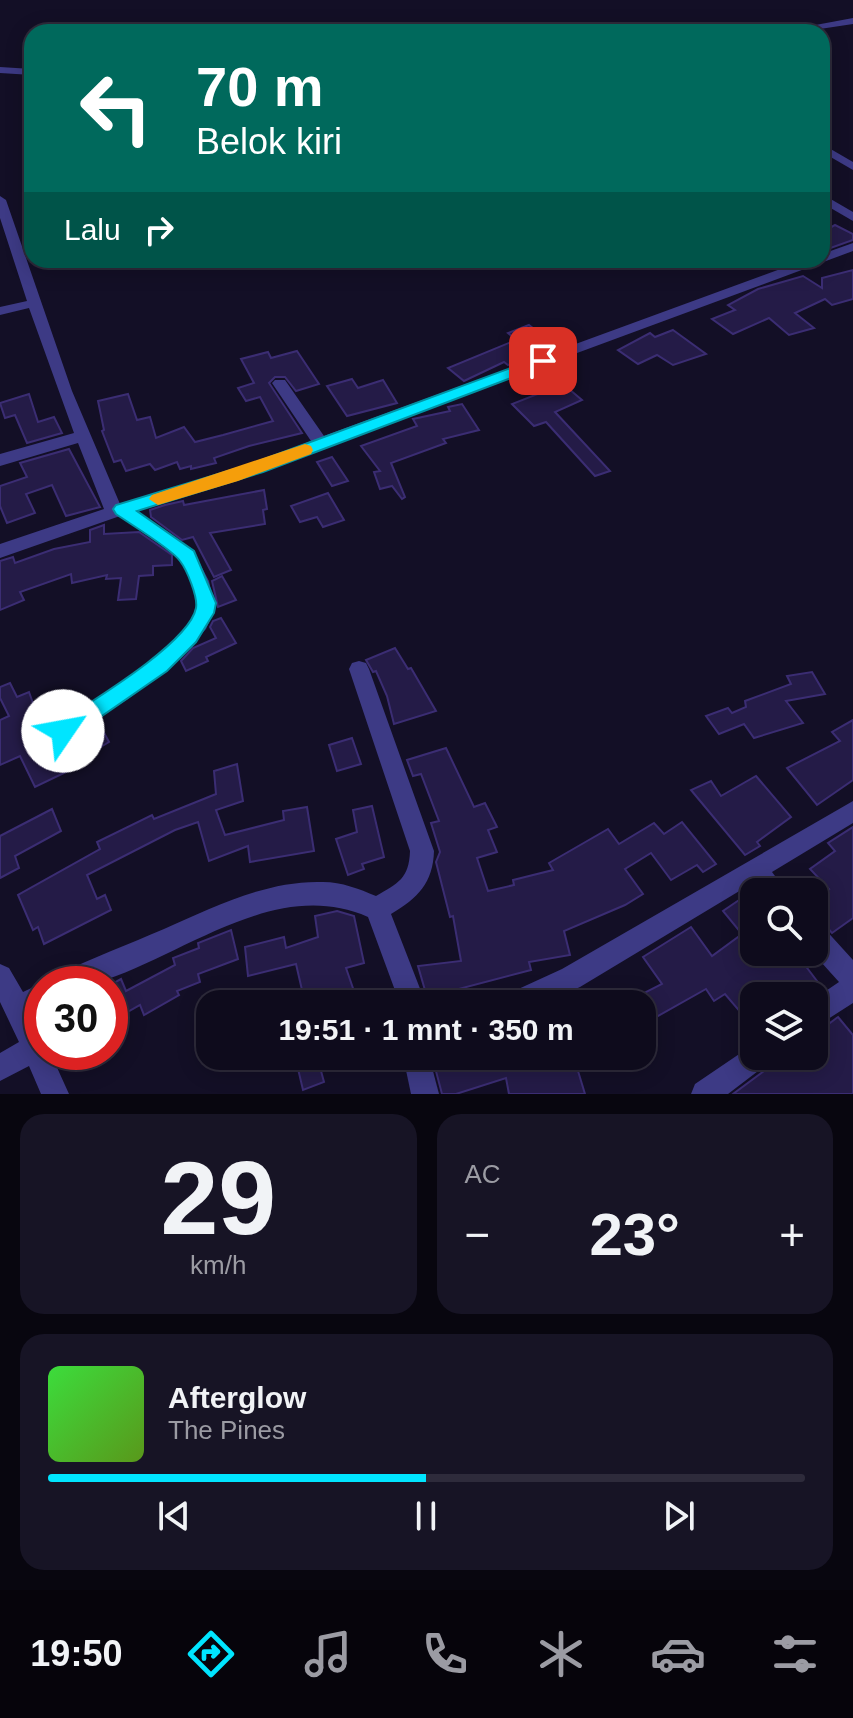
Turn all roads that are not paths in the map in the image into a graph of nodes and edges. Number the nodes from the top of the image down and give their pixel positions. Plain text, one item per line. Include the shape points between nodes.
1 (853, 21) edge
2 (830, 25) edge
3 (0, 70) edge
4 (24, 72) edge
5 (830, 152) edge
6 (853, 167) edge
7 (0, 200) edge
8 (830, 203) edge
9 (853, 217) edge
10 (850, 252) edge
11 (830, 257) edge
12 (795, 268) edge
13 (35, 303) junction
14 (0, 311) edge
15 (280, 383) dead end
16 (83, 436) junction
17 (321, 443) junction
18 (0, 460) edge
19 (118, 510) junction
20 (0, 551) edge
21 (359, 669) dead end
22 (63, 731) dead end
23 (852, 813) edge
24 (755, 871) junction
25 (762, 878) edge
26 (377, 909) junction
27 (828, 951) edge
28 (107, 966) edge
29 (0, 977) edge
30 (853, 979) edge
31 (853, 987) edge
32 (408, 990) edge
33 (545, 990) edge
34 (828, 1005) edge
35 (24, 1006) edge
36 (18, 1009) junction
37 (24, 1023) edge
38 (24, 1054) edge
39 (0, 1068) edge
40 (740, 1068) edge
41 (45, 1070) edge
42 (419, 1070) edge
43 (55, 1094) edge
44 (425, 1094) edge
45 (705, 1094) edge

1 - 2 street
3 - 4 street
5 - 6 street
7 - 13 street
8 - 9 street
10 - 11 street
12 - 17 street
13 - 14 street
13 - 16 street
15 - 17 street
16 - 18 street
16 - 19 street
17 - 19 street via 232,477
19 - 20 street
19 - 22 street via 188,556 206,603 204,613 160,665
21 - 26 street via 422,851 423,870 417,882
23 - 24 street
24 - 25 street
24 - 33 street
26 - 28 street via 337,895 279,896
26 - 32 street
27 - 30 street
29 - 36 street
31 - 34 street
35 - 36 street
36 - 37 street
38 - 39 street
40 - 45 street
41 - 43 street
42 - 44 street

